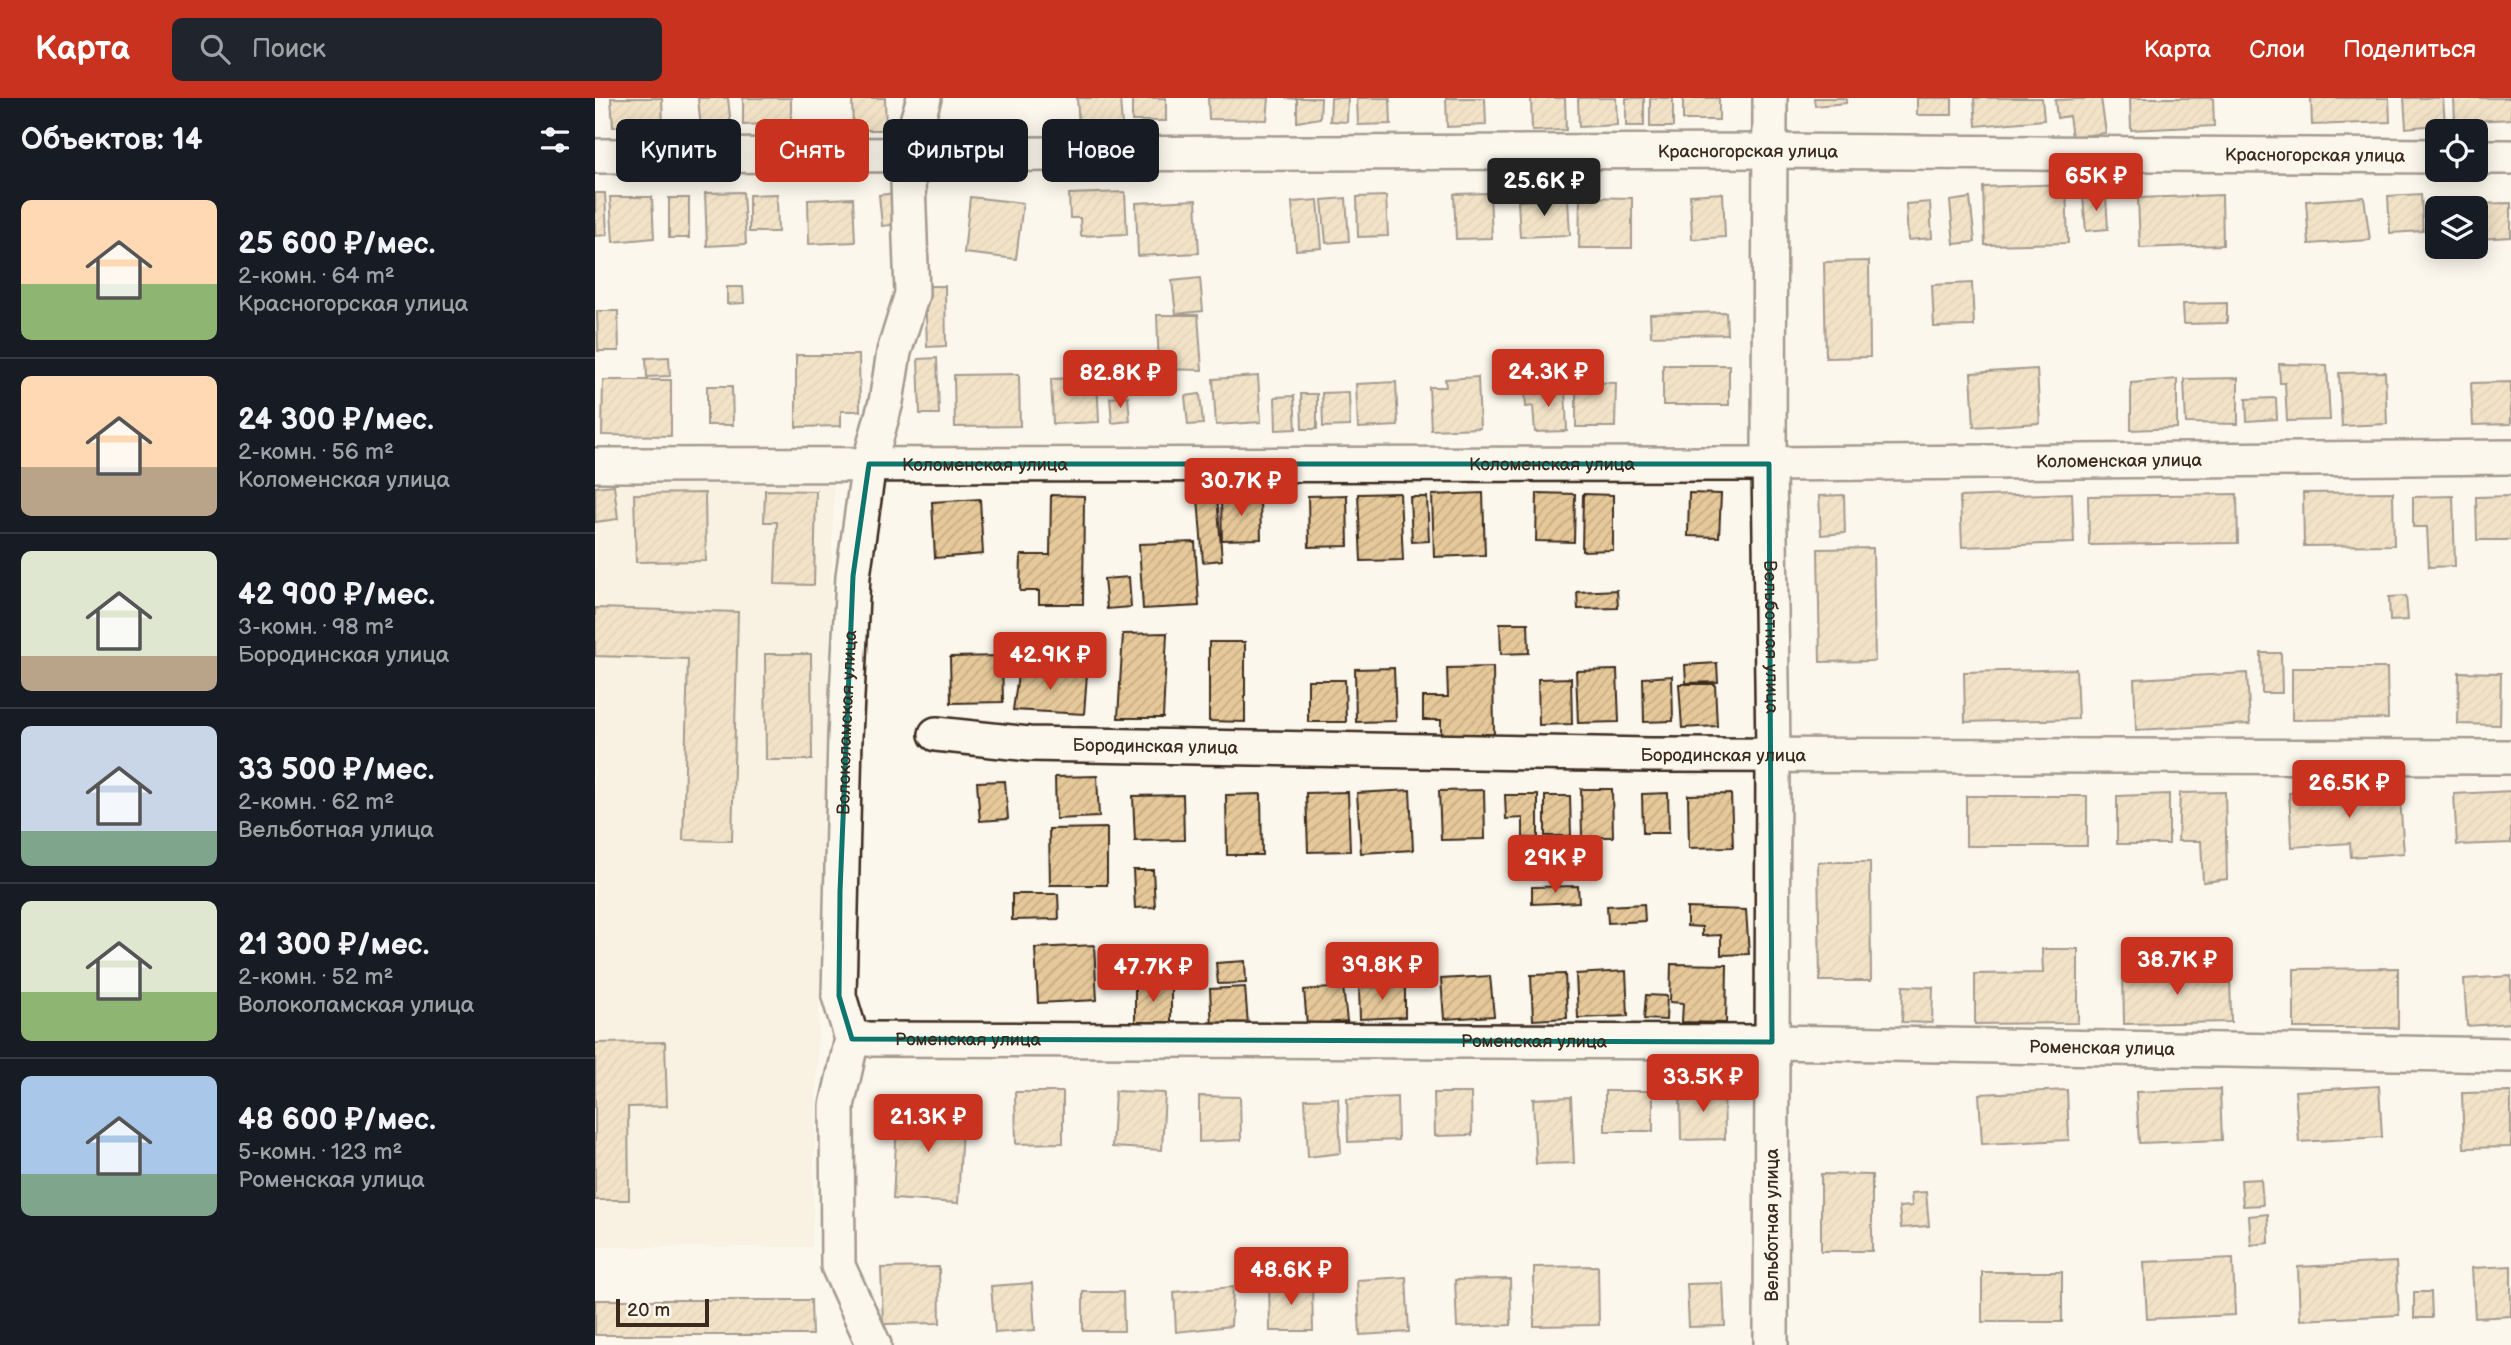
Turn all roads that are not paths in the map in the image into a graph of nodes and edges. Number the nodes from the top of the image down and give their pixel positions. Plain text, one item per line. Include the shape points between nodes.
1 (924, 98) edge
2 (1770, 98) edge
3 (918, 119) edge
4 (1769, 151) junction
5 (883, 154) edge
6 (1028, 154) edge
7 (595, 156) edge
8 (2425, 156) edge
9 (2488, 157) edge
10 (2511, 157) edge
11 (908, 182) edge
12 (2511, 457) edge
13 (869, 464) junction
14 (1769, 464) junction
15 (595, 465) edge
16 (936, 734) dead end
17 (1773, 754) junction
18 (2511, 757) edge
19 (852, 1039) junction
20 (1772, 1042) junction
21 (2511, 1055) edge
22 (874, 1345) edge
23 (1771, 1345) edge

1 - 3 street, Волоколамская улица
2 - 4 street, Вельботная улица
4 - 6 street, Красногорская улица
4 - 8 street, Красногорская улица
4 - 14 street, Вельботная улица
5 - 7 street, Красногорская улица
9 - 10 street
11 - 13 street, Волоколамская улица via 912,294
12 - 14 street, Коломенская улица
13 - 14 street, Коломенская улица
13 - 15 street, Коломенская улица
13 - 19 street, Волоколамская улица via 853,576 841,866 839,996
14 - 17 street, Вельботная улица
16 - 17 street, Бородинская улица via 1029,744
17 - 18 street, Бородинская улица
17 - 20 street, Вельботная улица
19 - 20 street, Роменская улица
19 - 22 street, Волоколамская улица via 837,1106 838,1266
20 - 21 street, Роменская улица
20 - 23 street, Вельботная улица

